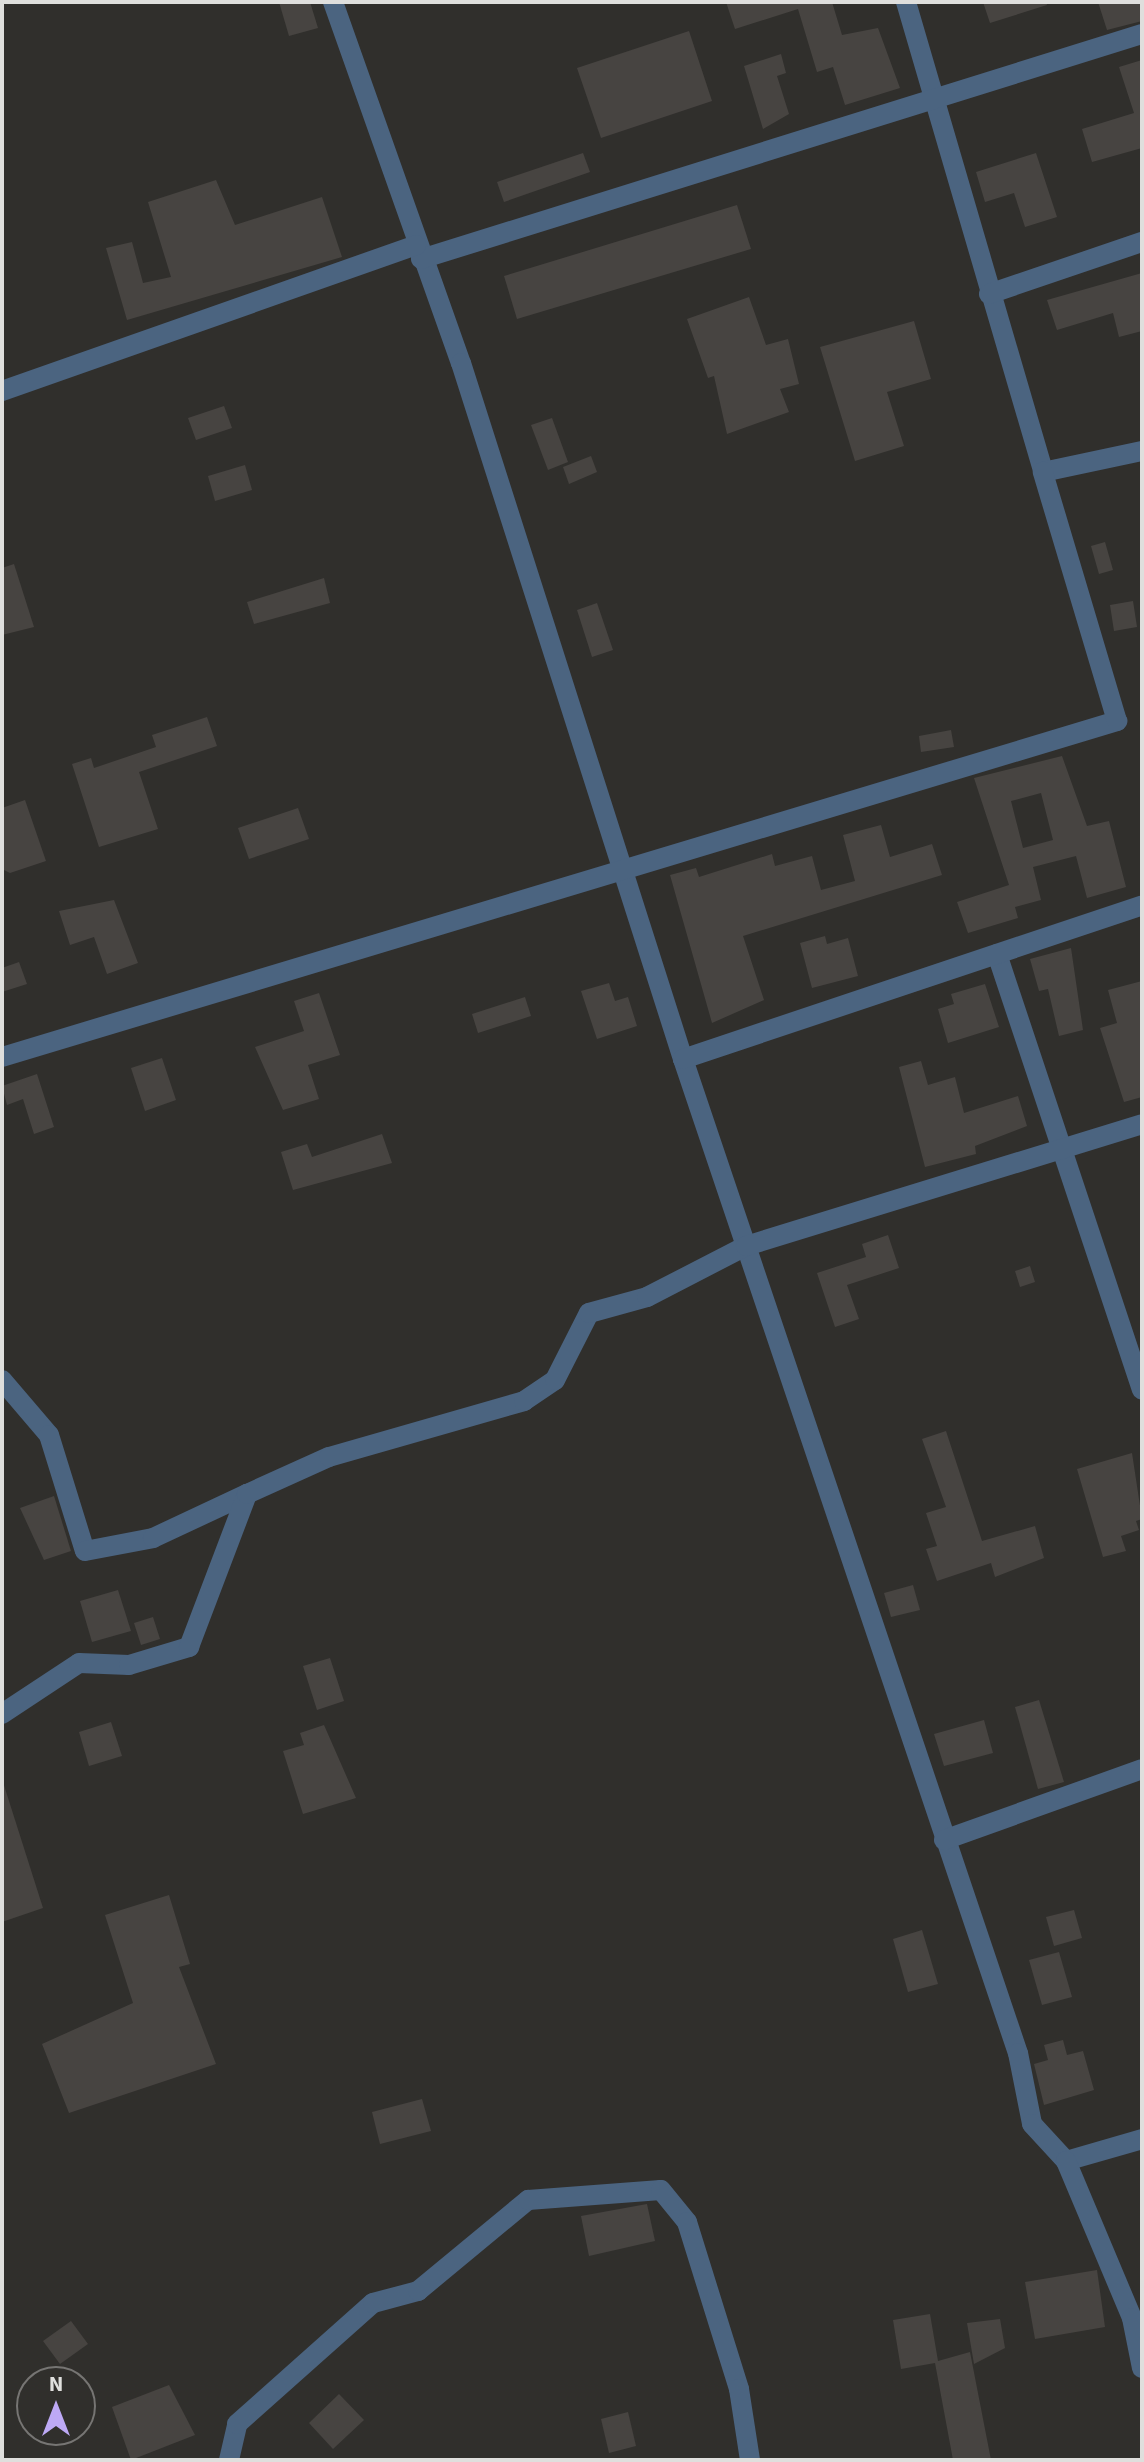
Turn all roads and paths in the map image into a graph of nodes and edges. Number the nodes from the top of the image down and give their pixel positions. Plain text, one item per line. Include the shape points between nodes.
1 (333, 2) edge
2 (906, 2) edge
3 (1142, 34) edge
4 (930, 99) junction
5 (1142, 242) edge
6 (419, 252) junction
7 (989, 294) junction
8 (2, 391) edge
9 (1142, 451) edge
10 (1043, 472) junction
11 (624, 870) junction
12 (1142, 905) edge
13 (997, 954) junction
14 (2, 1057) edge
15 (683, 1059) junction
16 (1142, 1124) edge
17 (1060, 1149) junction
18 (746, 1246) junction
19 (2, 1380) edge
20 (1142, 1390) edge
21 (247, 1494) junction
22 (2, 1714) edge
23 (1142, 1769) edge
24 (944, 1840) junction
25 (1142, 2139) edge
26 (1066, 2161) junction
27 (1142, 2368) edge
28 (229, 2460) edge
29 (750, 2460) edge

1 - 6 street
2 - 4 street
3 - 4 street
4 - 6 street
4 - 7 street
5 - 7 street
6 - 8 street
6 - 11 street
7 - 10 street
9 - 10 street
10 - 11 street via 1117,721
11 - 14 street
11 - 15 street
12 - 13 street
13 - 15 street
13 - 17 street
15 - 18 street
16 - 17 street
17 - 18 street
17 - 20 street
18 - 21 street via 647,1297 589,1313 555,1380 524,1401 329,1457
18 - 24 street
19 - 21 street via 49,1435 85,1551 153,1538
21 - 22 street via 189,1647 129,1665 79,1663
23 - 24 street
24 - 26 street via 1018,2053 1032,2124
25 - 26 street
26 - 27 street via 1132,2318
28 - 29 street via 237,2424 373,2303 418,2291 528,2200 661,2190 687,2222 739,2389

